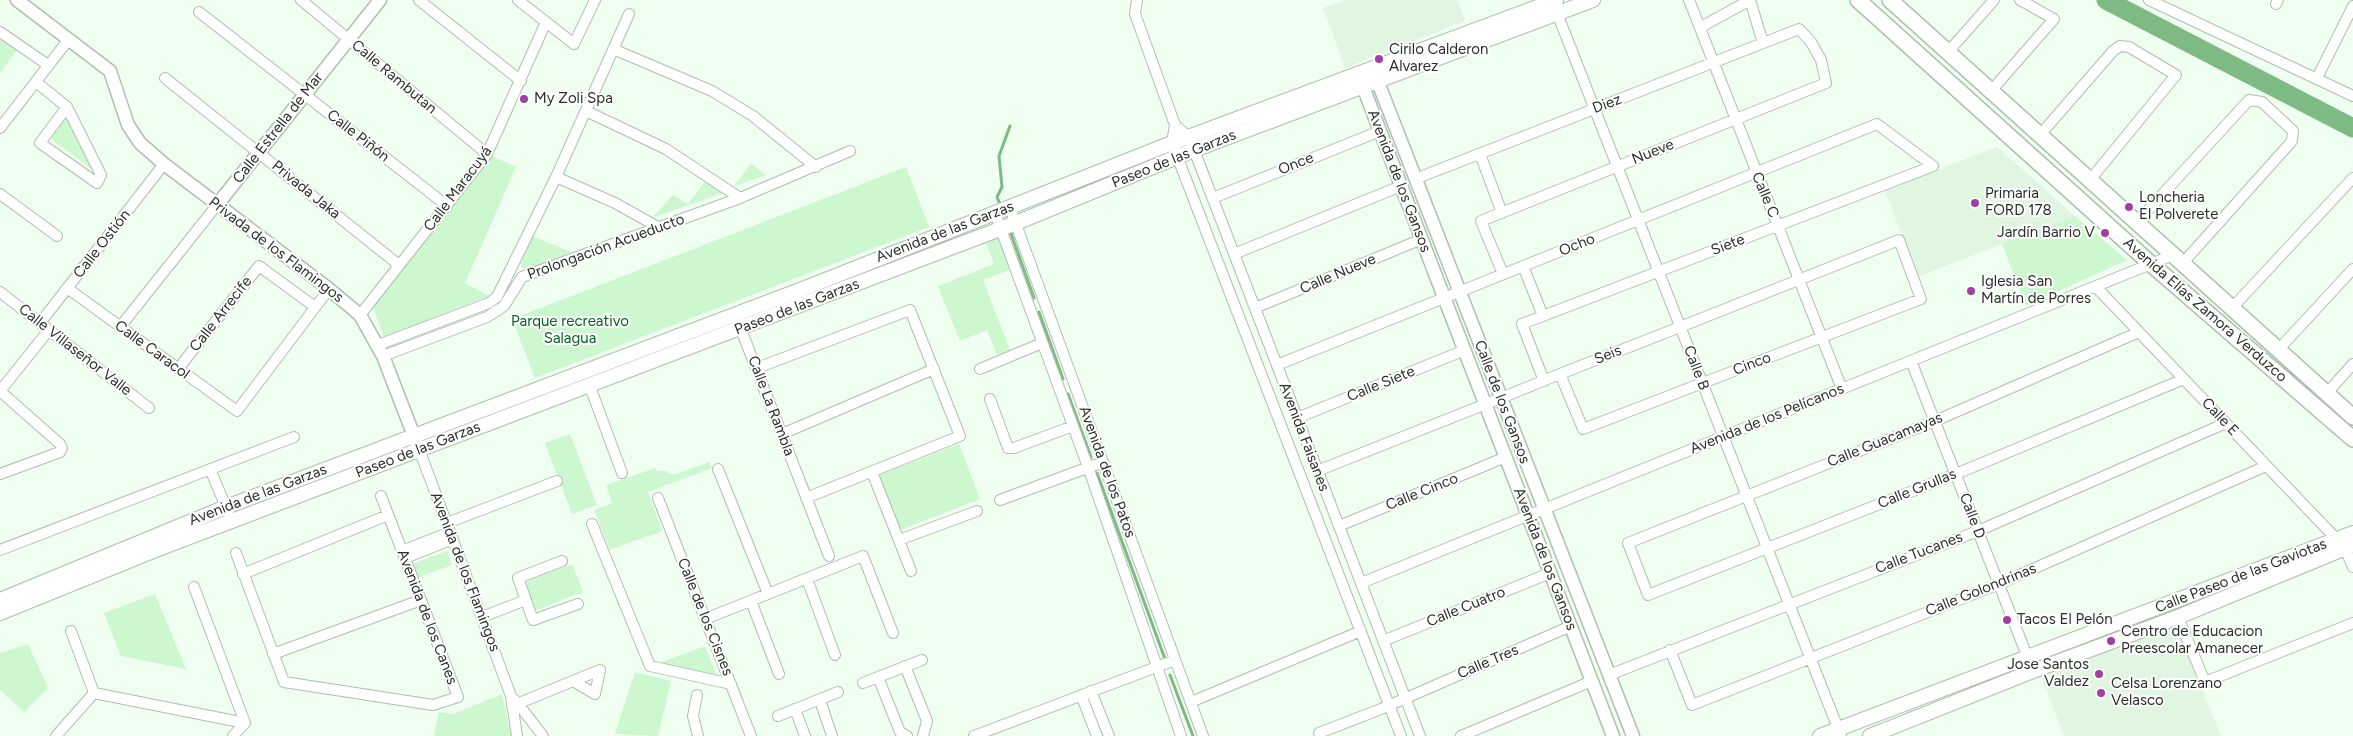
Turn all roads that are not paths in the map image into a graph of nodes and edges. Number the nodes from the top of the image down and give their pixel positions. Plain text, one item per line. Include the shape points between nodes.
1 (17, 0) edge
2 (301, 0) edge
3 (380, 0) edge
4 (419, 0) edge
5 (518, 0) edge
6 (595, 0) edge
7 (1137, 0) edge
8 (1594, 0) edge
9 (1689, 0) edge
10 (1750, 0) edge
11 (1858, 0) edge
12 (1994, 0) edge
13 (2020, 0) edge
14 (2148, 0) edge
15 (1899, 3) edge
16 (1554, 4) edge
17 (2353, 6) edge
18 (199, 12) dead end
19 (629, 14) dead end
20 (2350, 19) edge
21 (546, 22) junction
22 (1701, 27) junction
23 (0, 32) edge
24 (69, 39) junction
25 (348, 40) junction
26 (1762, 43) junction
27 (613, 49) junction
28 (1948, 52) junction
29 (1713, 62) junction
30 (48, 66) junction
31 (1375, 75) junction
32 (165, 78) dead end
33 (2317, 78) junction
34 (1360, 80) junction
35 (521, 81) junction
36 (36, 82) junction
37 (1826, 83) joint
38 (1991, 91) junction
39 (305, 95) junction
40 (2353, 96) edge
41 (66, 107) junction
42 (1594, 109) junction
43 (0, 110) edge
44 (586, 111) junction
45 (9, 116) junction
46 (1736, 119) junction
47 (1877, 124) joint
48 (1175, 125) junction
49 (0, 128) edge
50 (1380, 131) junction
51 (2040, 135) junction
52 (1172, 143) junction
53 (1192, 144) junction
54 (850, 152) dead end
55 (259, 153) junction
56 (488, 154) junction
57 (1480, 154) junction
58 (1177, 157) junction
59 (164, 164) junction
60 (1617, 166) junction
61 (816, 167) junction
62 (1756, 173) junction
63 (556, 177) junction
64 (2353, 178) edge
65 (1415, 179) junction
66 (2090, 180) junction
67 (1401, 186) junction
68 (0, 194) edge
69 (740, 198) junction
70 (1213, 198) junction
71 (217, 205) junction
72 (446, 205) junction
73 (1010, 208) junction
74 (1502, 213) junction
75 (995, 214) junction
76 (1638, 220) junction
77 (2137, 222) junction
78 (1016, 223) junction
79 (1778, 226) junction
80 (658, 227) junction
81 (1001, 228) junction
82 (57, 236) dead end
83 (1422, 239) junction
84 (1234, 254) junction
85 (2178, 259) junction
86 (2151, 264) junction
87 (400, 265) junction
88 (1523, 266) junction
89 (2353, 269) edge
90 (1658, 272) junction
91 (1503, 274) junction
92 (1799, 280) junction
93 (2096, 287) junction
94 (67, 288) junction
95 (329, 289) junction
96 (506, 291) junction
97 (0, 292) edge
98 (1459, 292) junction
99 (1444, 298) junction
100 (1921, 299) joint
101 (315, 307) junction
102 (1255, 308) junction
103 (2232, 308) junction
104 (463, 313) junction
105 (735, 314) junction
106 (360, 315) junction
107 (1543, 316) junction
108 (40, 323) junction
109 (467, 325) junction
110 (120, 327) junction
111 (1680, 327) junction
112 (741, 329) junction
113 (49, 330) junction
114 (2139, 332) junction
115 (1820, 337) junction
116 (1042, 343) junction
117 (2278, 349) junction
118 (1464, 350) junction
119 (380, 351) junction
120 (1911, 361) junction
121 (2353, 364) edge
122 (1277, 365) junction
123 (757, 368) junction
124 (178, 369) junction
125 (980, 369) dead end
126 (934, 370) junction
127 (1560, 374) junction
128 (2184, 379) junction
129 (1544, 381) junction
130 (1702, 383) junction
131 (589, 384) junction
132 (1842, 389) junction
133 (0, 391) edge
134 (2327, 393) junction
135 (1501, 398) junction
136 (990, 400) dead end
137 (1485, 404) junction
138 (150, 408) dead end
139 (2353, 417) edge
140 (1297, 418) junction
141 (1935, 420) junction
142 (2226, 423) junction
143 (1073, 426) junction
144 (782, 434) junction
145 (414, 435) junction
146 (294, 437) dead end
147 (1724, 437) junction
148 (2353, 440) edge
149 (419, 449) junction
150 (1506, 458) junction
151 (1103, 462) junction
152 (2266, 466) junction
153 (1088, 468) junction
154 (210, 469) junction
155 (718, 469) dead end
156 (1317, 470) junction
157 (872, 472) junction
158 (622, 473) dead end
159 (0, 474) edge
160 (1956, 474) junction
161 (557, 481) dead end
162 (381, 496) dead end
163 (1746, 496) junction
164 (658, 498) dead end
165 (806, 498) junction
166 (1000, 500) dead end
167 (226, 507) junction
168 (1544, 509) junction
169 (977, 510) dead end
170 (388, 516) junction
171 (1528, 516) junction
172 (232, 520) junction
173 (592, 524) dead end
174 (1339, 526) junction
175 (1978, 531) junction
176 (450, 532) junction
177 (2353, 533) edge
178 (899, 540) junction
179 (2345, 544) edge
180 (1767, 549) junction
181 (0, 550) edge
182 (236, 553) dead end
183 (403, 555) junction
184 (829, 556) dead end
185 (562, 561) dead end
186 (2353, 567) edge
187 (912, 571) dead end
188 (1550, 573) junction
189 (244, 574) junction
190 (806, 579) junction
191 (1361, 583) junction
192 (1999, 584) junction
193 (194, 587) dead end
194 (768, 594) junction
195 (1648, 595) joint
196 (0, 600) edge
197 (421, 600) junction
198 (751, 601) junction
199 (527, 603) junction
200 (1789, 603) junction
201 (578, 604) dead end
202 (0, 613) edge
203 (2178, 617) junction
204 (706, 619) junction
205 (483, 620) junction
206 (2353, 623) edge
207 (1571, 626) junction
208 (71, 630) dead end
209 (1361, 631) junction
210 (893, 633) dead end
211 (1383, 641) junction
212 (1670, 650) junction
213 (273, 654) junction
214 (835, 655) dead end
215 (2028, 656) junction
216 (1810, 658) junction
217 (922, 660) dead end
218 (1175, 660) junction
219 (905, 666) junction
220 (1157, 666) junction
221 (2033, 671) junction
222 (779, 674) dead end
223 (1609, 676) junction
224 (878, 677) junction
225 (573, 681) dead end
226 (1592, 681) junction
227 (863, 683) dead end
228 (731, 684) junction
229 (1092, 691) junction
230 (838, 692) dead end
231 (94, 693) junction
232 (697, 695) dead end
233 (1081, 696) junction
234 (1405, 697) junction
235 (820, 700) junction
236 (514, 702) junction
237 (1191, 702) junction
238 (1389, 705) junction
239 (795, 709) junction
240 (778, 716) dead end
241 (245, 724) junction
242 (1319, 733) dead end
243 (1840, 733) edge
244 (56, 736) edge
245 (233, 736) edge
246 (517, 736) edge
247 (543, 736) edge
248 (698, 736) edge
249 (751, 736) edge
250 (805, 736) edge
251 (832, 736) edge
252 (907, 736) edge
253 (923, 736) edge
254 (974, 736) edge
255 (1097, 736) edge
256 (1109, 736) edge
257 (1181, 736) edge
258 (1203, 736) edge
259 (1401, 736) edge
260 (1420, 736) edge
261 (1461, 736) edge
262 (1613, 736) edge
263 (1632, 736) edge
264 (1820, 736) edge
265 (1870, 736) edge

1 - 24 street
2 - 25 street, Calle Rambutan
3 - 25 street, Calle Estrella de Mar
4 - 35 street
5 - 21 street
6 - 21 street via 574,44
7 - 48 street via 1135,14
8 - 16 main road
9 - 22 street, Calle C
10 - 22 street
10 - 26 street
11 - 86 main road, Avenida Elías Zamora Verduzco
12 - 28 street
13 - 38 street via 2054,19
14 - 33 street
15 - 28 main road, Avenida Elías Zamora Verduzco
16 - 31 main road, Avenida de las Garzas
16 - 42 street, Calle B
17 - 20 street
18 - 39 street, Calle Piñón
19 - 27 street, Prolongación Acueducto
20 - 33 street
21 - 35 street, Calle Maracuyá
22 - 29 street, Calle C
23 - 30 street
24 - 30 street
24 - 59 street, Privada de los Flamingos via 110,71 128,125 140,143
25 - 39 street, Calle Estrella de Mar
25 - 56 street, Calle Rambutan
26 - 29 street, Diez
26 - 37 street, Diez via 1799,29 1821,60
27 - 44 street, Prolongación Acueducto
27 - 61 street via 712,91 753,116
28 - 38 main road, Avenida Elías Zamora Verduzco
29 - 42 street, Diez
29 - 46 street, Calle C
30 - 36 street
31 - 34 main road, Avenida de las Garzas
31 - 65 street, Calle de los Gansos
32 - 55 street, Privada Jaka
33 - 40 street
34 - 50 street, Avenida de los Gansos
34 - 53 main road, Avenida de las Garzas
35 - 56 street, Calle Maracuyá
36 - 41 street
36 - 45 street
37 - 46 street, Nueve
38 - 51 main road, Avenida Elías Zamora Verduzco
39 - 55 street, Calle Estrella de Mar
39 - 72 street, Calle Piñón
41 - 41 street via 40,143 97,183 101,175
42 - 57 street, Diez
42 - 60 street, Calle B
43 - 45 street
44 - 63 street, Prolongación Acueducto
44 - 69 street via 666,149
45 - 49 street
46 - 60 street, Nueve
46 - 62 street, Calle C
47 - 62 street, Ocho
47 - 79 street, Siete via 1933,166
48 - 52 street
48 - 53 street
50 - 67 street, Avenida de los Gansos
50 - 70 street, Once
51 - 66 main road, Avenida Elías Zamora Verduzco
51 - 66 street via 2120,46 2128,47 2176,76
52 - 53 main road, Avenida de las Garzas
52 - 58 street, Avenida Faisanes
52 - 73 main road, Avenida de las Garzas
53 - 58 main road, Paseo de las Garzas
53 - 70 street, Avenida Faisanes
54 - 61 street, Prolongación Acueducto
55 - 71 street, Calle Estrella de Mar
55 - 87 street, Privada Jaka
56 - 72 street, Calle Maracuyá
57 - 65 street, Diez
57 - 74 street
58 - 78 main road, Paseo de las Garzas
58 - 209 street, Avenida Faisanes
59 - 71 street, Privada de los Flamingos
59 - 94 street, Calle Ostión
60 - 74 street, Nueve
60 - 76 street, Calle B
61 - 69 street, Prolongación Acueducto
62 - 76 street, Ocho
62 - 79 street, Calle C
63 - 80 street via 615,203
63 - 96 street, Prolongación Acueducto
64 - 103 street
65 - 98 street, Calle de los Gansos
66 - 77 main road, Avenida Elías Zamora Verduzco
67 - 83 street, Avenida de los Gansos
67 - 84 street
68 - 82 street
69 - 80 street, Prolongación Acueducto
70 - 84 street, Avenida Faisanes
71 - 95 street, Privada de los Flamingos
71 - 110 street, Calle Estrella de Mar
72 - 87 street, Calle Maracuyá
73 - 75 main road, Avenida de las Garzas
73 - 78 street, Avenida de los Patos
74 - 91 street, Nueve via 1481,221
75 - 81 street, Avenida de los Patos
75 - 105 main road, Avenida de las Garzas
76 - 88 street, Ocho
76 - 90 street, Calle B
77 - 85 main road, Avenida Elías Zamora Verduzco
77 - 85 street via 2249,100 2262,102 2292,131 2292,141
78 - 81 main road, Paseo de las Garzas
78 - 151 street, Avenida de los Patos
79 - 90 street, Siete
79 - 92 street, Calle C
80 - 96 street, Prolongación Acueducto via 522,277
81 - 112 main road, Paseo de las Garzas
81 - 116 street, Avenida de los Patos
83 - 99 street, Avenida de los Gansos
83 - 102 street, Calle Nueve
84 - 102 street, Avenida Faisanes
85 - 86 street, Avenida de los Pelícanos
85 - 103 main road, Avenida Elías Zamora Verduzco
86 - 93 street, Avenida de los Pelícanos
86 - 148 main road, Avenida Elías Zamora Verduzco
87 - 106 street, Calle Maracuyá
88 - 91 street, Ocho
88 - 107 street
89 - 117 street
90 - 107 street, Siete
90 - 111 street, Calle B
91 - 98 street, Ocho
92 - 100 street, Seis via 1898,240
92 - 111 street, Seis
92 - 115 street, Calle C
93 - 114 street, Calle E
93 - 120 street, Avenida de los Pelícanos
94 - 108 street, Calle Ostión
94 - 110 street, Calle Caracol
95 - 101 street
95 - 106 street, Privada de los Flamingos
96 - 104 street, Prolongación Acueducto via 489,303
96 - 109 street, Prolongación Acueducto via 504,306
97 - 108 street, Calle Villaseñor Valle
98 - 99 street, Ocho
98 - 135 street, Calle de los Gansos
99 - 118 street, Avenida de los Gansos
99 - 122 street, Ocho
100 - 115 street, Cinco
101 - 124 street, Calle Arrecife via 259,266
101 - 124 street, Calle Caracol via 236,411
102 - 122 street, Avenida Faisanes
103 - 117 main road, Avenida Elías Zamora Verduzco
104 - 109 street
104 - 119 street, Prolongación Acueducto
105 - 112 street, Calle La Rambla
105 - 145 main road, Avenida de las Garzas
106 - 119 street, Privada de los Flamingos
107 - 129 street, Siete via 1522,324
108 - 113 street, Calle Villaseñor Valle
109 - 119 street, Prolongación Acueducto
110 - 124 street, Calle Caracol
111 - 127 street, Seis
111 - 130 street, Calle B
112 - 123 street, Calle La Rambla
112 - 131 main road, Paseo de las Garzas
113 - 133 street
113 - 138 street, Calle Villaseñor Valle
114 - 128 street, Calle E
114 - 141 street, Calle Guacamayas
115 - 130 street, Cinco
115 - 132 street, Calle C
116 - 125 street
116 - 143 street, Avenida de los Patos
117 - 134 main road, Avenida Elías Zamora Verduzco
118 - 137 street, Avenida de los Gansos
118 - 140 street, Calle Siete
119 - 145 street, Privada de los Flamingos
120 - 132 street, Avenida de los Pelícanos
120 - 141 street, Calle D
121 - 134 street
122 - 140 street, Avenida Faisanes
123 - 126 street via 910,310
123 - 144 street, Calle La Rambla
126 - 144 street
126 - 157 street via 960,436
127 - 129 street, Seis
127 - 130 street, Cinco via 1583,429
128 - 142 street, Calle E
128 - 160 street, Calle Grullas
129 - 135 street, Seis
130 - 147 street, Calle B
131 - 149 main road, Paseo de las Garzas
131 - 158 street
132 - 147 street, Avenida de los Pelícanos
133 - 159 street via 62,448 60,452
134 - 139 main road, Avenida Elías Zamora Verduzco
135 - 137 street, Seis
135 - 168 street, Calle de los Gansos
136 - 143 street via 1008,448
137 - 150 street, Avenida de los Gansos
137 - 156 street, Seis
140 - 156 street, Avenida Faisanes
141 - 160 street, Calle D
141 - 163 street, Calle Guacamayas
142 - 152 street, Calle E
142 - 175 street, Calle Tucanes
143 - 153 street, Avenida de los Patos
144 - 165 street, Calle La Rambla
145 - 149 street, Privada de los Flamingos
145 - 167 main road, Avenida de las Garzas
146 - 154 street
147 - 163 street, Calle B
147 - 168 street, Avenida de los Pelícanos
149 - 172 main road, Paseo de las Garzas
149 - 176 street, Avenida de los Flamingos
150 - 171 street, Avenida de los Gansos
150 - 174 street, Calle Cinco
151 - 153 street
151 - 218 street, Avenida de los Patos
152 - 179 street, Calle E
152 - 192 street, Calle Golondrinas
153 - 166 street
153 - 220 street, Avenida de los Patos
154 - 167 street
154 - 181 street
155 - 194 street
156 - 174 street, Avenida Faisanes
157 - 165 street
157 - 178 street
160 - 175 street, Calle D
160 - 180 street, Calle Grullas
161 - 176 street
162 - 170 street, Avenida de los Canes
163 - 180 street, Calle B
163 - 195 street, Calle Guacamayas via 1628,543
164 - 204 street, Calle de los Cisnes
165 - 184 street, Calle La Rambla
167 - 172 street
167 - 196 main road, Avenida de las Garzas
168 - 171 street, Avenida de los Pelícanos
168 - 223 street, Calle de los Gansos
169 - 178 street
170 - 183 street, Avenida de los Canes
170 - 189 street
171 - 188 street, Avenida de los Gansos
171 - 191 street, Avenida de los Pelícanos
172 - 202 main road, Paseo de las Garzas
173 - 228 street via 650,666
174 - 191 street, Avenida Faisanes
175 - 192 street, Calle D
175 - 200 street, Calle Tucanes
176 - 183 street
176 - 205 street, Avenida de los Flamingos
177 - 179 main road, Calle Paseo de las Gaviotas
178 - 187 street
179 - 186 street
179 - 203 main road, Calle Paseo de las Gaviotas
179 - 215 main road, Calle Paseo de las Gaviotas
180 - 195 street, Calle Grullas
180 - 200 street, Calle B
182 - 189 street, Avenida de los Canes
183 - 197 street, Avenida de los Canes
185 - 199 street via 518,578
188 - 207 street, Avenida de los Gansos
188 - 211 street, Calle Cuatro
189 - 213 street, Avenida de los Canes
190 - 194 street
190 - 210 street via 863,556
190 - 214 street
191 - 211 street, Avenida Faisanes
192 - 215 street, Calle D
192 - 216 street, Calle Golondrinas
193 - 241 street
194 - 198 street
197 - 213 street
197 - 213 street, Avenida de los Canes via 458,696 433,705 284,682
198 - 204 street
198 - 222 street
199 - 201 street via 533,620
199 - 205 street
200 - 212 street, Calle Tucanes
200 - 216 street, Calle B
203 - 206 street via 2205,682
203 - 221 main road, Calle Paseo de las Gaviotas
204 - 228 street, Calle de los Cisnes
205 - 236 street, Avenida de los Flamingos
207 - 226 street, Avenida de los Gansos
207 - 234 street, Calle Tres
208 - 231 street
209 - 237 street
209 - 238 street, Avenida Faisanes
211 - 234 street, Avenida Faisanes
212 - 216 street, Calle Golondrinas via 1692,705
212 - 223 street, Calle Tucanes
215 - 221 street, Calle D
215 - 243 main road, Calle Paseo de las Gaviotas
216 - 243 street, Calle B
217 - 219 street
218 - 220 street
218 - 237 street, Avenida de los Patos
219 - 224 street
219 - 253 street via 927,721
220 - 229 street
220 - 257 street, Avenida de los Patos
221 - 265 main road, Calle Paseo de las Gaviotas
223 - 263 street, Calle de los Gansos
224 - 227 street
224 - 252 street via 900,732
225 - 236 street
226 - 261 street
226 - 262 street, Avenida de los Gansos
228 - 249 street, Calle de los Cisnes
229 - 233 street
229 - 256 street
230 - 235 street
231 - 241 street
231 - 244 street
232 - 248 street via 693,716
233 - 254 street
233 - 255 street
234 - 238 street, Calle Tres
234 - 260 street, Avenida Faisanes
235 - 239 street
235 - 251 street
236 - 246 street, Avenida de los Flamingos
236 - 247 street, Avenida de los Flamingos
237 - 258 street, Avenida de los Patos
238 - 242 street, Calle Tres
238 - 259 street, Avenida Faisanes
239 - 240 street
239 - 250 street
241 - 245 street
243 - 264 main road, Calle Paseo de las Gaviotas

